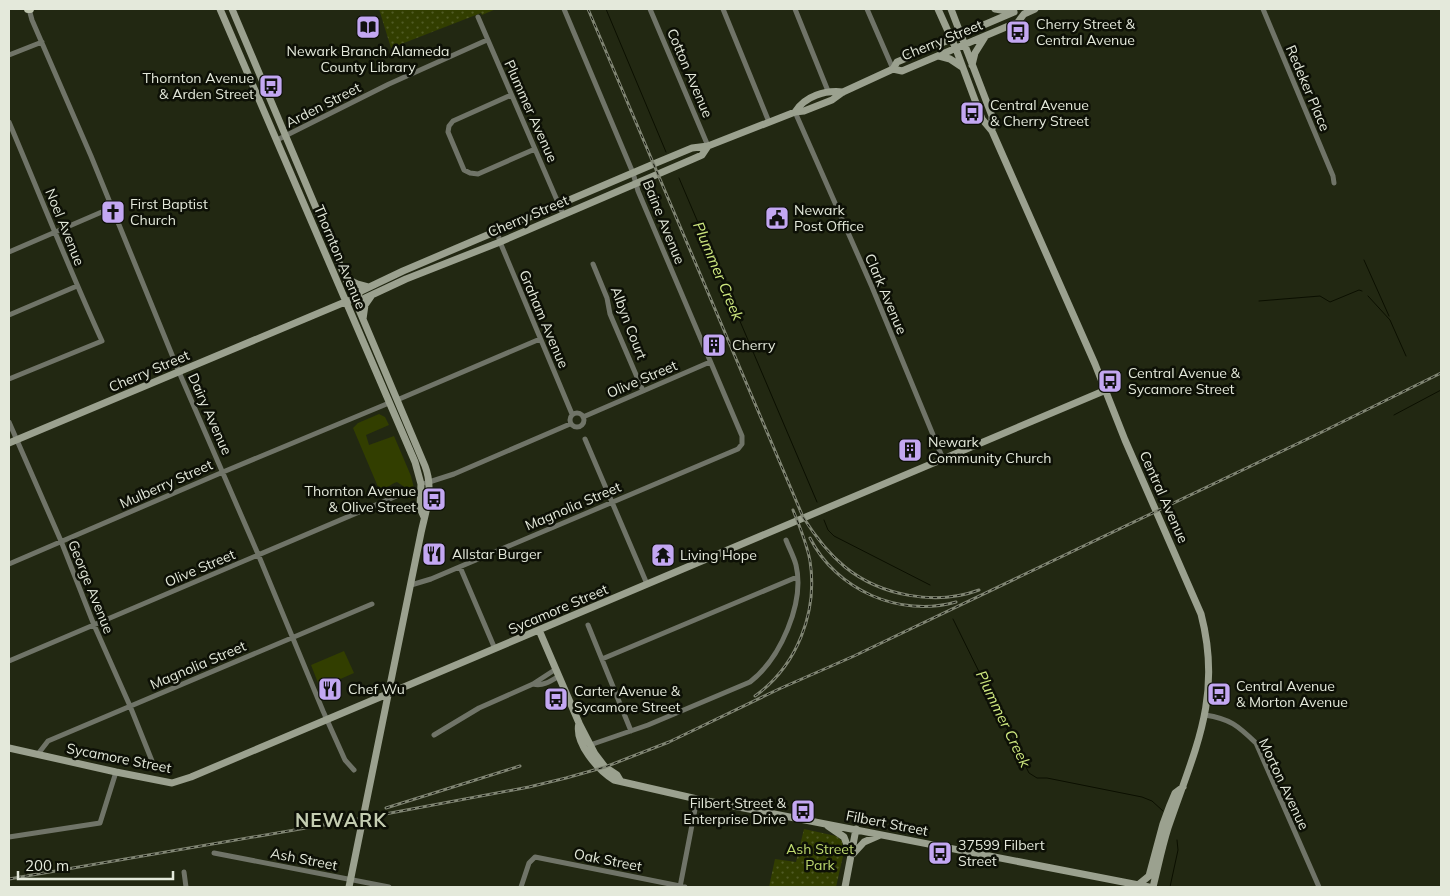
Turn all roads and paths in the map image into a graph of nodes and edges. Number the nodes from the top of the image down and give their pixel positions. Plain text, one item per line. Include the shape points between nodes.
1 (29, 9) edge
2 (220, 9) edge
3 (232, 9) edge
4 (564, 9) edge
5 (650, 9) edge
6 (722, 9) edge
7 (795, 9) edge
8 (867, 9) edge
9 (938, 9) edge
10 (951, 9) edge
11 (995, 9) edge
12 (1035, 9) edge
13 (1263, 9) edge
14 (1014, 12) junction
15 (1024, 14) junction
16 (478, 17) dead end
17 (962, 35) junction
18 (986, 36) junction
19 (951, 39) junction
20 (487, 40) junction
21 (42, 42) junction
22 (965, 45) junction
23 (956, 49) junction
24 (9, 55) edge
25 (939, 56) junction
26 (972, 65) junction
27 (962, 67) junction
28 (892, 70) junction
29 (828, 90) junction
30 (843, 92) junction
31 (511, 95) junction
32 (795, 112) junction
33 (9, 122) edge
34 (769, 122) junction
35 (992, 131) junction
36 (287, 136) junction
37 (277, 140) junction
38 (708, 146) junction
39 (535, 149) junction
40 (633, 173) junction
41 (635, 183) junction
42 (1334, 183) dead end
43 (559, 204) junction
44 (112, 208) junction
45 (563, 214) junction
46 (497, 231) junction
47 (56, 232) junction
48 (500, 242) junction
49 (9, 252) edge
50 (422, 263) junction
51 (593, 264) dead end
52 (425, 271) junction
53 (347, 279) junction
54 (77, 286) junction
55 (368, 287) junction
56 (373, 295) junction
57 (354, 299) junction
58 (345, 302) junction
59 (9, 314) edge
60 (363, 320) junction
61 (540, 339) junction
62 (710, 362) junction
63 (179, 372) junction
64 (9, 379) edge
65 (1106, 390) junction
66 (643, 391) junction
67 (397, 400) junction
68 (389, 403) junction
69 (572, 414) junction
70 (583, 417) junction
71 (9, 422) edge
72 (570, 424) junction
73 (585, 439) dead end
74 (17, 440) junction
75 (9, 443) edge
76 (742, 444) joint
77 (943, 458) junction
78 (223, 472) junction
79 (429, 483) junction
80 (421, 484) junction
81 (399, 495) dead end
82 (612, 502) junction
83 (424, 517) junction
84 (786, 540) dead end
85 (60, 542) junction
86 (258, 554) junction
87 (9, 564) edge
88 (460, 567) junction
89 (797, 578) junction
90 (647, 584) junction
91 (411, 585) junction
92 (372, 604) dead end
93 (94, 625) junction
94 (588, 625) dead end
95 (539, 630) junction
96 (293, 637) junction
97 (495, 649) junction
98 (602, 659) junction
99 (9, 660) edge
100 (558, 673) junction
101 (389, 694) junction
102 (130, 706) junction
103 (1205, 716) junction
104 (328, 720) junction
105 (579, 723) junction
106 (632, 731) junction
107 (434, 735) dead end
108 (590, 745) junction
109 (9, 748) edge
110 (38, 754) junction
111 (152, 761) dead end
112 (602, 768) junction
113 (354, 770) dead end
114 (116, 772) junction
115 (1183, 787) junction
116 (697, 799) junction
117 (825, 824) junction
118 (856, 829) junction
119 (880, 834) junction
120 (9, 837) edge
121 (214, 853) dead end
122 (851, 856) junction
123 (184, 872) dead end
124 (350, 883) edge
125 (1138, 885) junction
126 (186, 887) edge
127 (389, 887) edge
128 (521, 887) edge
129 (682, 887) edge
130 (845, 887) edge
131 (1151, 887) edge
132 (1318, 887) edge

1 - 21 street, Dairy Avenue
2 - 37 street, Thornton Avenue
3 - 36 street, Thornton Avenue
4 - 40 street, Baine Avenue
5 - 38 street, Cotton Avenue
6 - 34 street
7 - 29 street
8 - 28 street
9 - 19 street, Central Avenue
10 - 17 street, Central Avenue
11 - 14 street
12 - 15 street, Cherry Street
13 - 42 street, Redeker Place
14 - 15 street
14 - 17 street, Cherry Street
15 - 18 street, Cherry Street via 1018,22
16 - 20 street, Plummer Avenue
17 - 19 street, Cherry Street
17 - 22 street, Central Avenue
18 - 22 street, Cherry Street
18 - 26 street via 975,53
19 - 23 street, Central Avenue
19 - 28 street, Cherry Street via 897,62
20 - 31 street, Plummer Avenue
20 - 36 street, Arden Street via 389,84
21 - 24 street
21 - 44 street, Dairy Avenue
22 - 23 street, Cherry Street
22 - 26 street, Central Avenue
23 - 25 street, Cherry Street
23 - 27 street, Central Avenue
25 - 27 street
25 - 28 street, Cherry Street via 902,71
26 - 35 street, Central Avenue via 992,116
27 - 35 street, Central Avenue via 982,119
28 - 30 street, Cherry Street
29 - 30 street
29 - 32 street, Cherry Street via 801,103
30 - 32 street, Cherry Street via 832,100
31 - 39 street, Plummer Avenue
31 - 39 street via 453,121 448,132 464,170 478,174
32 - 34 street, Cherry Street
32 - 77 street, Clark Avenue
33 - 47 street, Noel Avenue
34 - 38 street, Cherry Street
35 - 65 street, Central Avenue
36 - 37 street, Arden Street
36 - 53 street, Thornton Avenue
37 - 58 street, Thornton Avenue
38 - 40 street, Cherry Street via 692,148
38 - 41 street, Cherry Street via 702,155
39 - 43 street, Plummer Avenue
40 - 41 street, Baine Avenue
40 - 43 street, Cherry Street
41 - 45 street, Cherry Street
41 - 62 street, Baine Avenue
43 - 45 street, Plummer Avenue
43 - 46 street, Cherry Street
44 - 47 street
44 - 63 street, Dairy Avenue
45 - 48 street, Cherry Street
46 - 48 street, Graham Avenue
46 - 50 street, Cherry Street
47 - 49 street
47 - 54 street, Noel Avenue
48 - 52 street, Cherry Street
48 - 61 street, Graham Avenue
50 - 52 street
50 - 55 street, Cherry Street
51 - 66 street, Albyn Court
52 - 56 street, Cherry Street
53 - 55 street
53 - 57 street, Thornton Avenue
54 - 59 street
54 - 64 street, Noel Avenue via 102,341
55 - 57 street, Cherry Street
56 - 57 street, Cherry Street
56 - 60 street via 365,305
57 - 58 street, Cherry Street
57 - 60 street, Thornton Avenue
58 - 63 street, Cherry Street
58 - 68 street, Thornton Avenue
60 - 67 street, Thornton Avenue
61 - 67 street
61 - 69 street, Graham Avenue
62 - 66 street, Olive Street
62 - 76 street, Baine Avenue via 742,436
63 - 74 street, Cherry Street
63 - 78 street, Dairy Avenue
65 - 77 street, Sycamore Street
65 - 103 street, Central Avenue via 1201,614 1209,652 1209,696
66 - 70 street, Olive Street
67 - 79 street, Thornton Avenue
68 - 78 street, Mulberry Street
68 - 80 street, Thornton Avenue via 415,462
69 - 70 street via 579,413
69 - 72 street
70 - 72 street, Olive Street via 584,424 580,427
71 - 74 street, George Avenue
72 - 79 street, Olive Street
73 - 82 street
74 - 75 street, Cherry Street
74 - 85 street, George Avenue
76 - 82 street, Magnolia Street via 738,449
77 - 90 street, Sycamore Street
78 - 85 street, Mulberry Street
78 - 86 street, Dairy Avenue
79 - 80 street, Olive Street
79 - 83 street, Thornton Avenue via 428,508
80 - 83 street, Thornton Avenue via 420,508
81 - 86 street, Olive Street
82 - 88 street, Magnolia Street
82 - 90 street
83 - 91 street, Thornton Avenue
84 - 89 street via 796,565
85 - 87 street, Mulberry Street
85 - 93 street, George Avenue
86 - 93 street, Olive Street
86 - 96 street, Dairy Avenue
88 - 91 street, Magnolia Street
88 - 97 street
89 - 98 street
89 - 106 street via 795,604 787,631 777,650 754,678
90 - 95 street, Sycamore Street
91 - 101 street, Thornton Avenue
92 - 96 street, Magnolia Street
93 - 99 street, Olive Street
93 - 102 street, George Avenue
94 - 98 street
95 - 97 street, Sycamore Street
95 - 100 street
96 - 102 street, Magnolia Street
96 - 104 street, Dairy Avenue
97 - 101 street, Sycamore Street
98 - 106 street
100 - 105 street
100 - 107 street via 479,708
101 - 104 street, Sycamore Street
101 - 124 street, Thornton Avenue
102 - 110 street, Magnolia Street via 48,741
102 - 111 street, George Avenue
103 - 115 street, Central Avenue
103 - 132 street, Morton Avenue via 1222,717 1239,726 1256,743
104 - 113 street, Dairy Avenue
104 - 114 street, Sycamore Street via 172,782
105 - 108 street
105 - 112 street via 578,730 585,747
106 - 108 street
108 - 112 street
109 - 110 street, Sycamore Street
110 - 114 street, Sycamore Street
112 - 116 street, Filbert Street via 636,786
114 - 120 street via 100,823
115 - 125 street via 1175,793 1170,804 1148,876
115 - 131 street, Central Avenue
116 - 117 street, Filbert Street
116 - 129 street
117 - 118 street, Filbert Street
117 - 122 street via 844,837
118 - 119 street, Filbert Street
118 - 122 street
119 - 122 street via 860,845
119 - 125 street, Filbert Street
121 - 124 street, Ash Street
122 - 130 street
123 - 126 street
124 - 127 street, Ash Street
125 - 131 street, Filbert Street
128 - 129 street, Oak Street via 529,863 535,857

